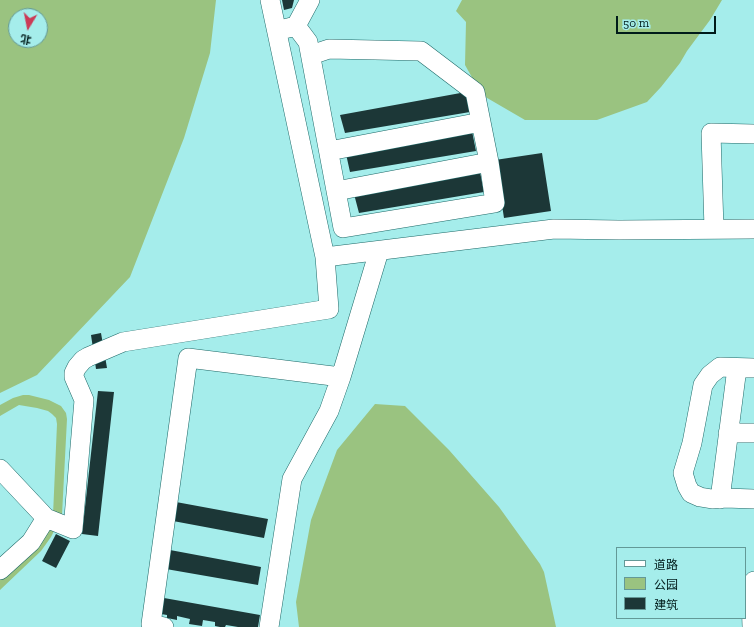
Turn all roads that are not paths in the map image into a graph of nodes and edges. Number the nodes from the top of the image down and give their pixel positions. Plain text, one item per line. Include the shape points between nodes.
1 (270, 0) edge
2 (310, 0) edge
3 (296, 26) junction
4 (277, 30) junction
5 (311, 55) junction
6 (481, 122) junction
7 (754, 134) edge
8 (329, 151) junction
9 (489, 162) junction
10 (336, 191) junction
11 (714, 229) junction
12 (754, 229) edge
13 (379, 251) junction
14 (325, 257) junction
15 (745, 368) edge
16 (341, 377) junction
17 (728, 433) junction
18 (754, 433) edge
19 (0, 469) edge
20 (720, 499) junction
21 (754, 499) edge
22 (46, 518) junction
23 (0, 570) edge
24 (754, 581) edge
25 (154, 626) edge
26 (269, 627) edge
27 (752, 627) edge

1 - 4 street
2 - 3 street
3 - 4 street
3 - 5 street via 308,42
4 - 14 street
5 - 6 street via 329,49 421,51 476,92
5 - 8 street
6 - 8 street
6 - 9 street
7 - 11 street via 711,133
8 - 10 street
9 - 10 street
9 - 10 street via 495,202 343,228
11 - 12 street
11 - 13 street via 554,229
13 - 14 street
13 - 16 street
14 - 22 street via 329,309 123,342 88,357 79,364 74,377 84,400 73,530
15 - 17 street
15 - 20 street via 720,368 710,375 703,385 684,473 691,493 700,497
16 - 25 street via 188,358
16 - 26 street via 329,411 292,478
17 - 18 street
17 - 20 street
19 - 22 street
20 - 21 street
22 - 23 street via 31,542
24 - 27 street via 751,596

